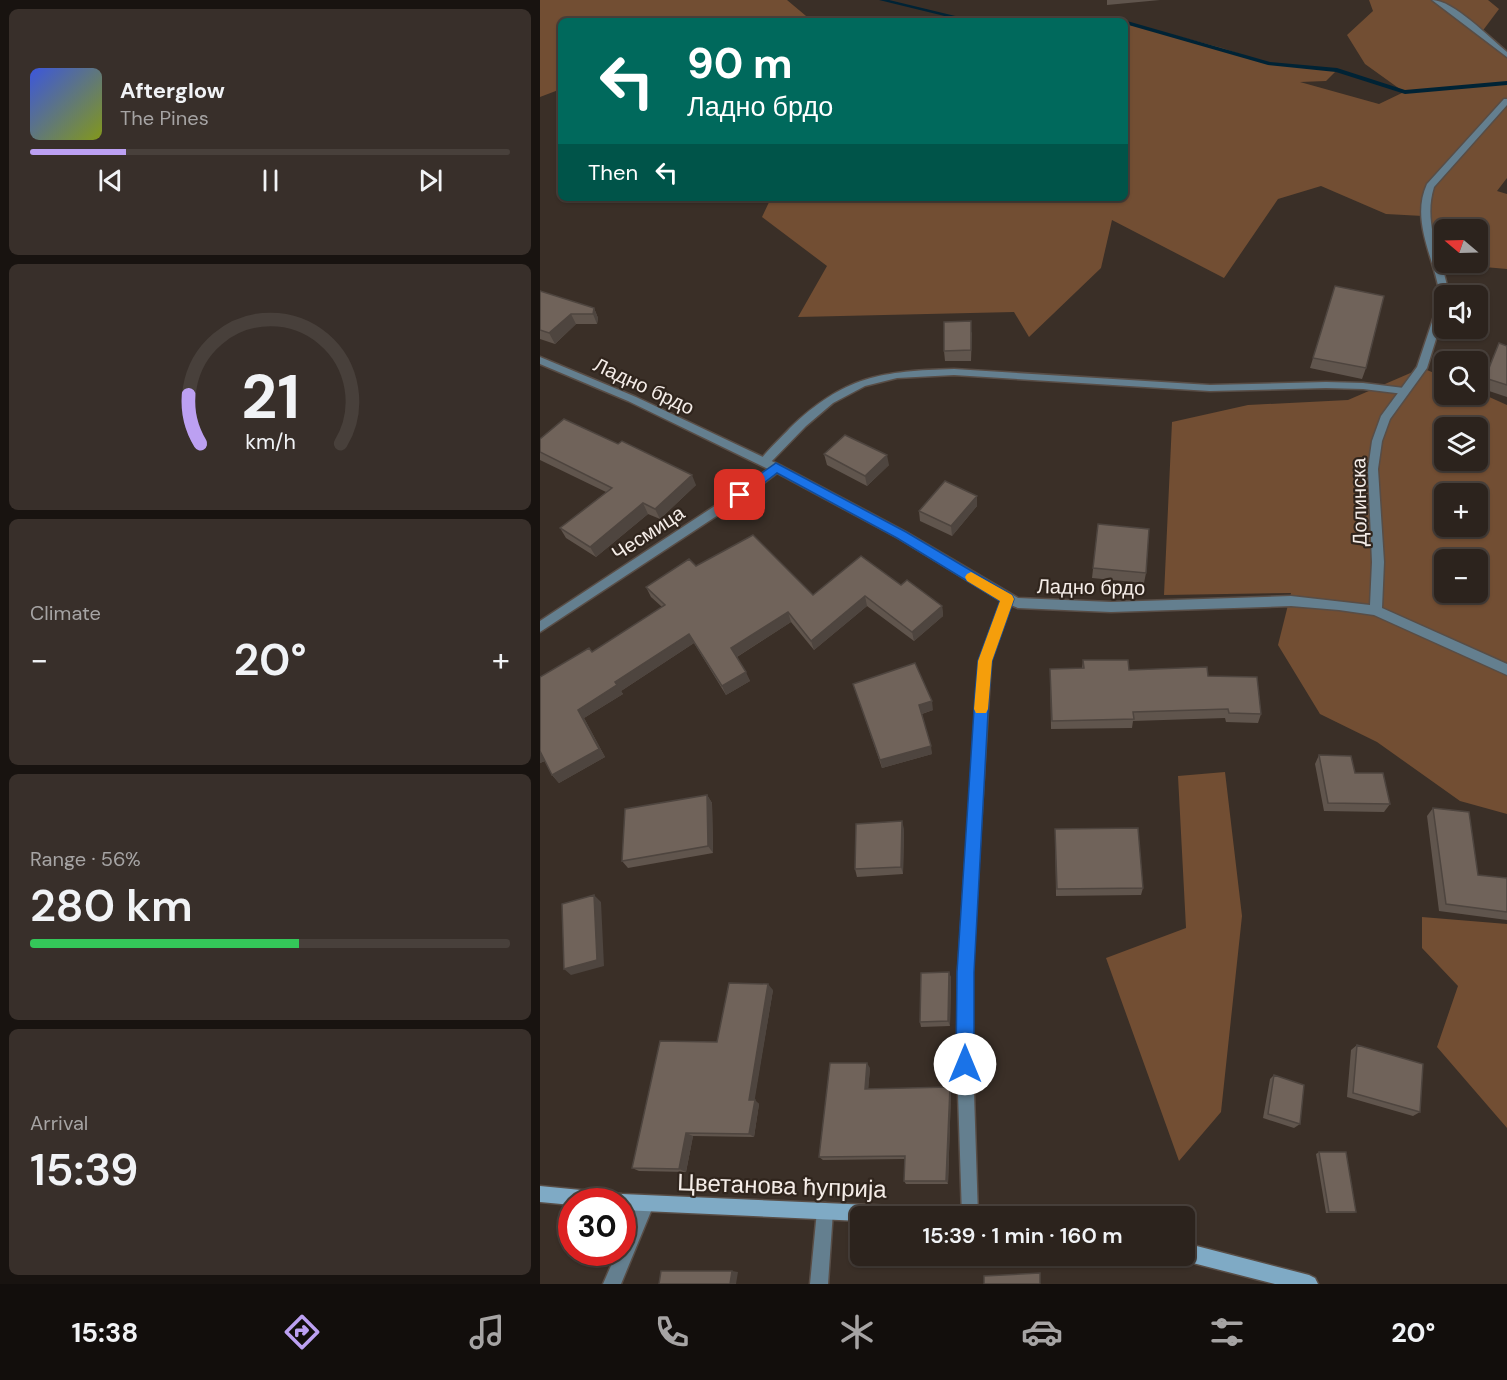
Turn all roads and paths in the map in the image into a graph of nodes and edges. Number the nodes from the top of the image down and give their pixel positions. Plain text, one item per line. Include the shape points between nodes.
1 (1435, 0) edge
2 (1507, 55) edge
3 (1507, 101) edge
4 (1443, 285) edge
5 (1434, 331) edge
6 (540, 360) edge
7 (1404, 391) junction
8 (764, 462) junction
9 (776, 468) junction
10 (1007, 599) junction
11 (1376, 611) junction
12 (540, 627) edge
13 (1507, 670) edge
14 (540, 1194) edge
15 (558, 1196) edge
16 (636, 1203) edge
17 (646, 1204) junction
18 (970, 1206) edge
19 (825, 1211) junction
20 (850, 1212) edge
21 (1195, 1255) edge
22 (612, 1284) edge
23 (819, 1284) edge
24 (1309, 1284) edge

1 - 2 street
3 - 4 street via 1430,186 1424,200 1423,216
5 - 7 street, Долинска via 1422,368
6 - 8 street, Ладно брдо
7 - 8 street via 1335,385 1210,388 954,372 912,374 878,378 831,398
7 - 11 street, Долинска via 1385,418 1373,469 1378,562
8 - 9 street, Ладно брдо
9 - 10 street, Ладно брдо via 902,535
9 - 12 street, Чесмица
10 - 11 street, Ладно брдо via 1033,605 1111,607 1291,601
10 - 18 street via 985,661 982,694 965,972
11 - 13 street, Ладно брдо
14 - 15 street, Цветанова ћуприја
16 - 17 street, Цветанова ћуприја
17 - 19 street, Цветанова ћуприја
17 - 22 street
19 - 20 street, Цветанова ћуприја
19 - 23 street
21 - 24 street

